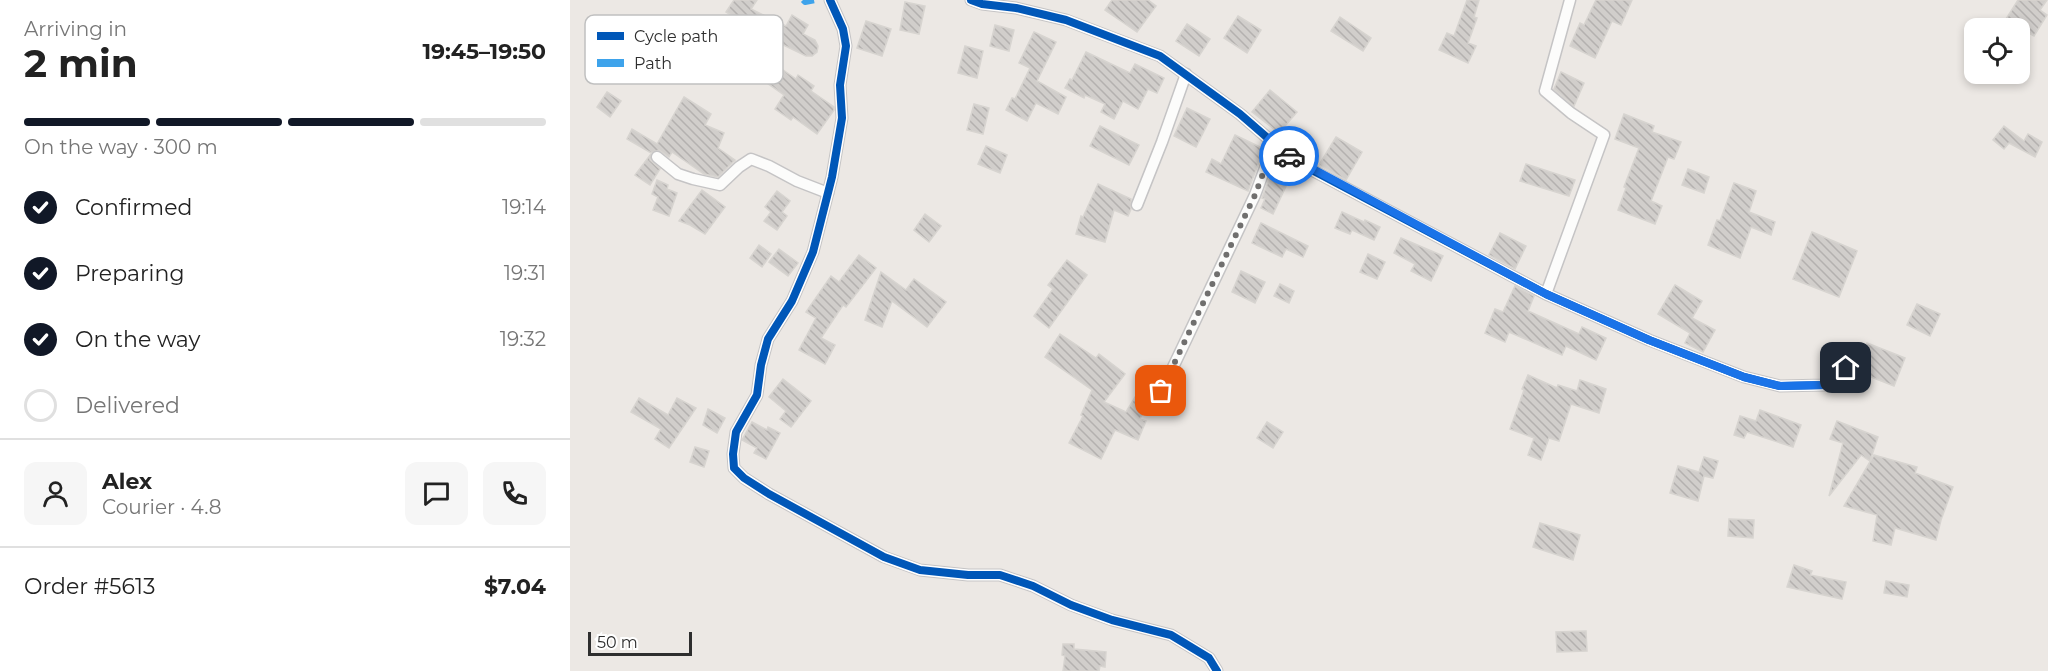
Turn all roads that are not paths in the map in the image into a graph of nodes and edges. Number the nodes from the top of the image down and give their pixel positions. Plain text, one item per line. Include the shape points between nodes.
1 (830, 0) edge
2 (971, 0) edge
3 (1570, 0) edge
4 (1186, 74) junction
5 (1274, 144) junction
6 (657, 157) dead end
7 (828, 193) junction
8 (1137, 205) dead end
9 (1546, 294) junction
10 (1846, 368) dead end
11 (1155, 405) dead end
12 (1217, 671) edge

1 - 7 street via 846,46 840,85 842,118
2 - 4 street via 1066,20 1160,56
3 - 9 street via 1545,92 1604,135
4 - 5 street
4 - 8 street
5 - 9 street via 1293,160
5 - 11 street via 1255,195
6 - 7 street via 678,174 720,185 751,159
7 - 12 street via 813,252 792,301 768,339 757,395 736,432 734,468 769,494 884,557 920,570 1000,575 1022,582 1071,605 1171,635 1209,658
9 - 10 street via 1649,340 1744,377 1780,386 1841,381

